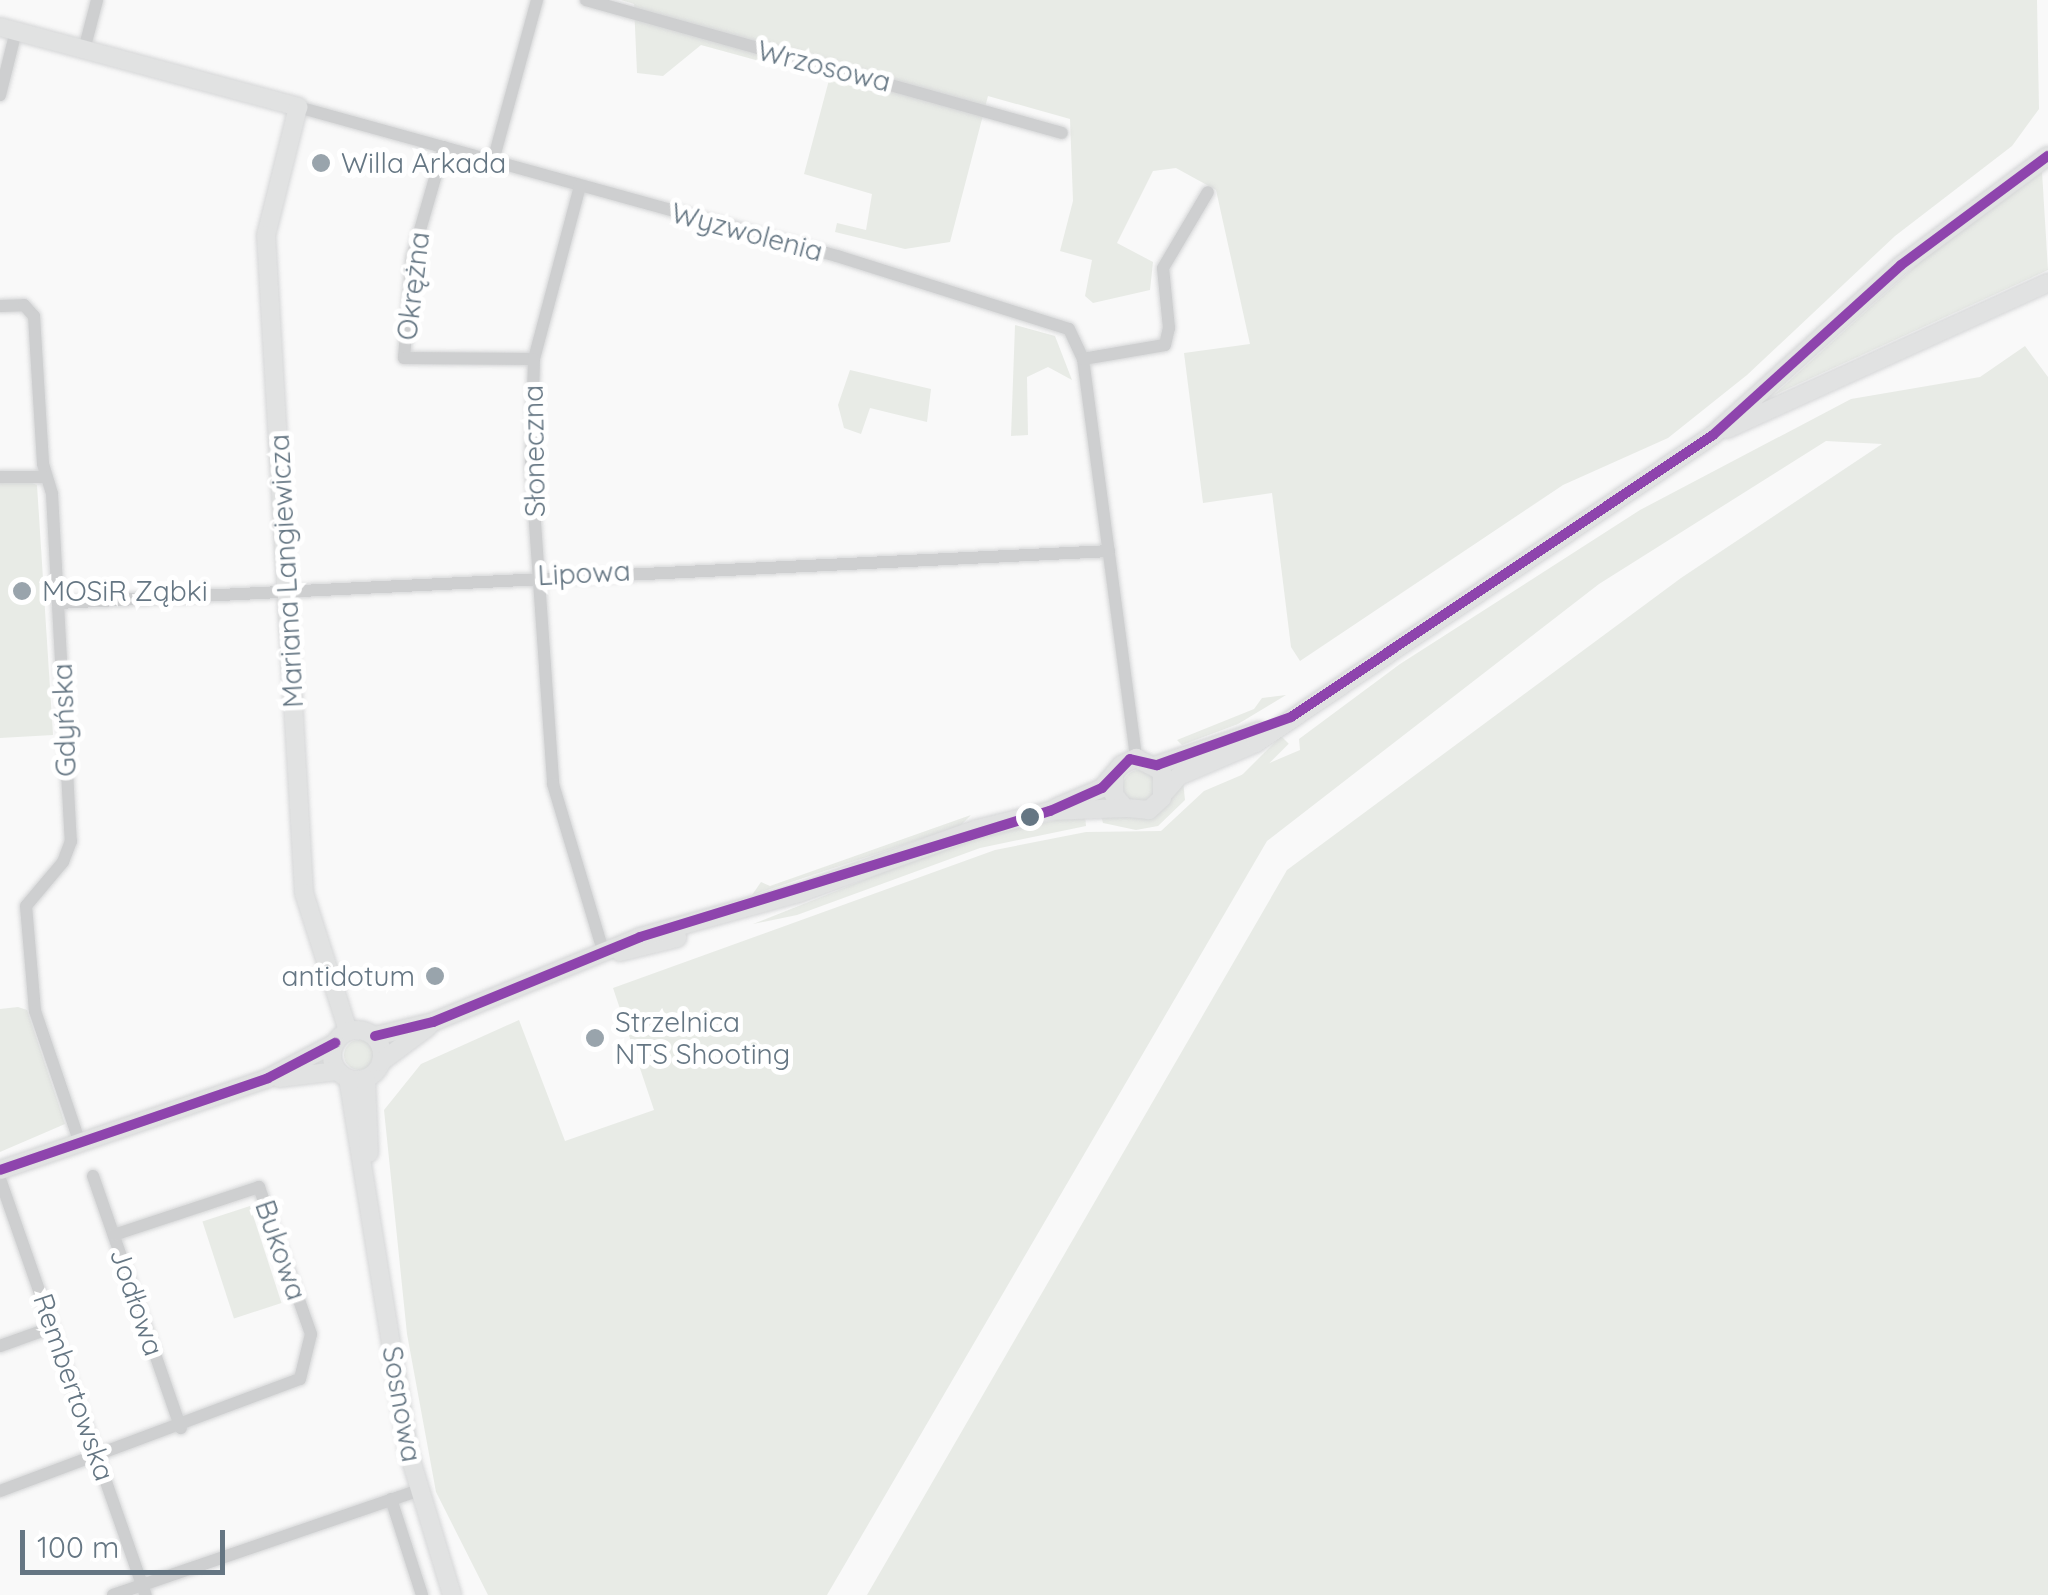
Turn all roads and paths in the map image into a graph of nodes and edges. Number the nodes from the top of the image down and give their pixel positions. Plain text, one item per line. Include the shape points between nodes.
1 (98, 0) edge
2 (537, 0) edge
3 (586, 0) edge
4 (8, 29) edge
5 (84, 50) junction
6 (0, 94) edge
7 (298, 107) junction
8 (1062, 133) dead end
9 (444, 147) junction
10 (2048, 156) edge
11 (492, 161) junction
12 (580, 186) junction
13 (1208, 192) dead end
14 (2048, 283) edge
15 (0, 306) edge
16 (1083, 359) junction
17 (534, 360) junction
18 (1713, 436) junction
19 (0, 476) edge
20 (46, 477) junction
21 (1109, 552) junction
22 (539, 576) junction
23 (287, 590) junction
24 (58, 603) junction
25 (1283, 722) junction
26 (1136, 758) junction
27 (1157, 765) junction
28 (1114, 775) junction
29 (1165, 792) junction
30 (1125, 808) junction
31 (1050, 811) junction
32 (604, 954) junction
33 (433, 1022) junction
34 (375, 1036) junction
35 (342, 1037) junction
36 (382, 1062) junction
37 (351, 1076) junction
38 (268, 1078) junction
39 (80, 1142) junction
40 (0, 1170) edge
41 (94, 1176) dead end
42 (0, 1179) edge
43 (3, 1198) edge
44 (114, 1235) junction
45 (54, 1327) junction
46 (0, 1346) edge
47 (181, 1428) junction
48 (99, 1456) junction
49 (417, 1490) junction
50 (0, 1491) edge
51 (391, 1499) junction
52 (144, 1590) edge
53 (114, 1595) edge
54 (422, 1595) edge
55 (452, 1595) edge

1 - 5 street
2 - 11 street
3 - 8 street, Wrzosowa
4 - 5 main road, Wyzwolenia
4 - 6 street
5 - 7 main road, Wyzwolenia
7 - 9 street, Wyzwolenia
7 - 23 main road, Mariana Langiewicza via 266,235
9 - 11 street, Wyzwolenia
9 - 17 street, Okrężna via 412,258 404,358
10 - 18 main road via 1900,264
11 - 12 street, Wyzwolenia
12 - 16 street, Wyzwolenia via 1058,322 1076,337
12 - 17 street, Słoneczna
13 - 16 street via 1163,268 1170,328 1165,345
14 - 18 main road
15 - 20 street, Gdyńska via 24,305 34,316
16 - 21 street, Wyzwolenia
17 - 22 street, Słoneczna via 531,466
18 - 25 main road
19 - 20 street
20 - 24 street, Gdyńska
21 - 22 street, Lipowa
21 - 26 street, Wyzwolenia
22 - 23 street, Lipowa
22 - 32 street, Słoneczna via 554,784
23 - 24 street, Lipowa
23 - 35 main road, Mariana Langiewicza via 304,893
24 - 39 street, Gdyńska via 71,840 63,862 26,906 35,1011
25 - 27 main road
25 - 29 main road via 1244,750 1179,776
26 - 27 main road
26 - 28 main road
27 - 29 main road
28 - 30 main road via 1114,795
28 - 31 main road via 1097,791
29 - 30 main road via 1149,810
30 - 31 main road
31 - 32 main road via 977,829 734,922
32 - 33 main road
33 - 34 main road
33 - 36 main road
34 - 35 main road
34 - 36 main road
35 - 37 main road, Mariana Langiewicza
35 - 38 main road
36 - 37 main road
37 - 38 main road
37 - 49 main road, Sosnowa
38 - 39 main road
39 - 40 main road
41 - 44 street, Jodłowa
42 - 43 street, Rembertowska
43 - 45 street, Rembertowska
44 - 47 street, Jodłowa
44 - 47 street, Bukowa via 259,1187 310,1344 294,1384
45 - 46 street
45 - 48 street, Rembertowska
47 - 48 street
48 - 50 street
48 - 52 street, Rembertowska
49 - 51 street
49 - 55 main road, Sosnowa
51 - 52 street
51 - 54 street, Sosnowa
52 - 53 street

